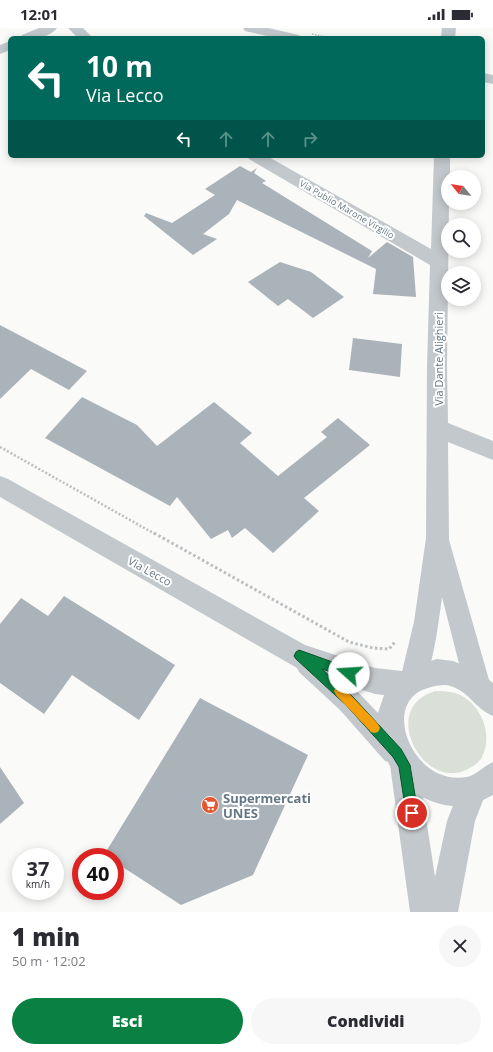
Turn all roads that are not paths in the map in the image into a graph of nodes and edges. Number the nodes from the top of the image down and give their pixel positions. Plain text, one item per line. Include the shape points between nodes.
1 (50, 28) edge
2 (75, 28) edge
3 (250, 28) edge
4 (32, 36) edge
5 (84, 36) edge
6 (285, 36) edge
7 (258, 158) edge
8 (442, 158) edge
9 (438, 262) junction
10 (438, 428) junction
11 (493, 451) edge
12 (0, 486) edge
13 (438, 538) junction
14 (299, 656) junction
15 (409, 682) junction
16 (486, 695) edge
17 (400, 759) junction
18 (486, 783) edge
19 (425, 912) edge
20 (443, 912) edge

1 - 4 street
2 - 5 street
3 - 6 street
7 - 9 street, Via Publio Marone Virgilio
8 - 9 street, Via Dante Alighieri
9 - 10 street, Via Dante Alighieri
10 - 11 street
10 - 13 street, Via Dante Alighieri
12 - 14 street, Via Lecco
13 - 15 street, Via Dante Alighieri via 426,622
13 - 16 street, Via Dante Alighieri
14 - 15 street, Via Lecco via 375,681
14 - 17 street, Via Lecco via 349,701
15 - 16 street via 427,674 441,672 461,676
15 - 17 street via 395,700 391,716 391,734
17 - 18 street, Via Lecco via 421,781 442,791 463,792
17 - 19 street
18 - 20 street via 461,822

